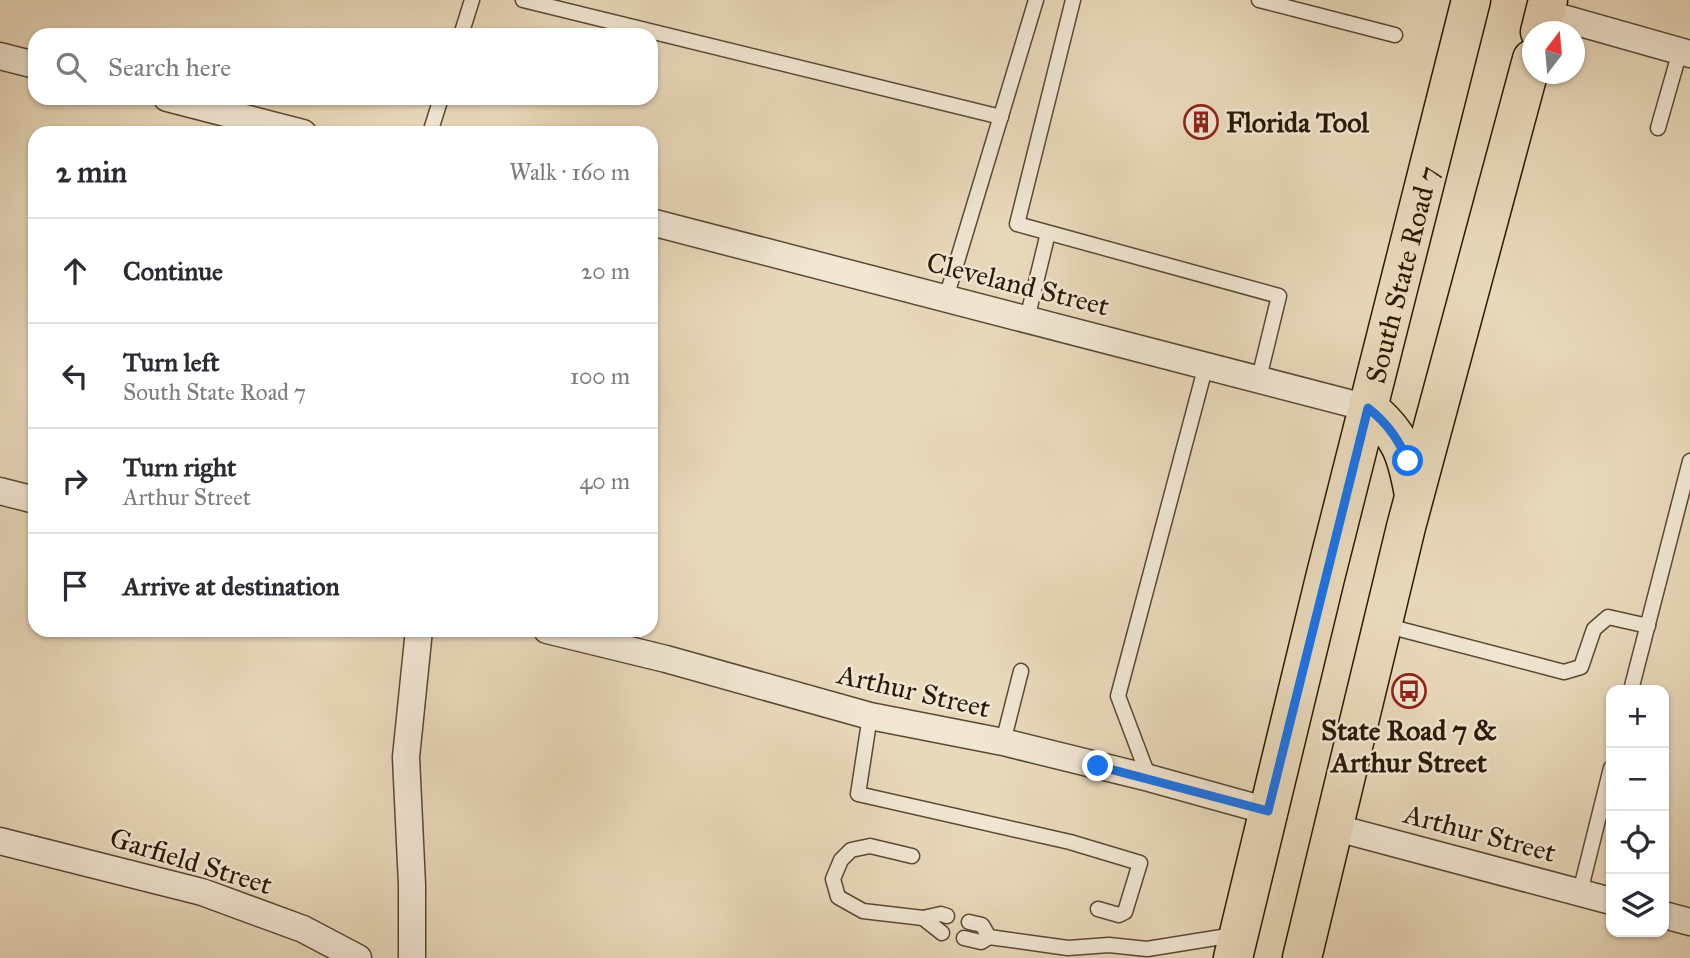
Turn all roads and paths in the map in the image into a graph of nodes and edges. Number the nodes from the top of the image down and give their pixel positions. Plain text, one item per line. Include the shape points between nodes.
1 (472, 0) edge
2 (523, 0) edge
3 (1036, 0) edge
4 (1073, 0) edge
5 (1259, 0) edge
6 (1471, 0) edge
7 (1539, 11) edge
8 (463, 28) edge
9 (637, 28) edge
10 (658, 33) edge
11 (1395, 35) dead end
12 (1685, 53) edge
13 (0, 56) edge
14 (28, 63) edge
15 (1526, 84) edge
16 (194, 105) edge
17 (439, 105) edge
18 (1001, 117) junction
19 (276, 126) edge
20 (432, 126) edge
21 (1658, 128) dead end
22 (658, 224) edge
23 (1048, 233) junction
24 (946, 298) junction
25 (1027, 318) junction
26 (1206, 365) junction
27 (1259, 378) junction
28 (1368, 408) junction
29 (1690, 461) edge
30 (0, 492) edge
31 (1415, 497) junction
32 (28, 498) edge
33 (1382, 625) junction
34 (1648, 626) junction
35 (418, 637) edge
36 (576, 637) edge
37 (1021, 671) dead end
38 (1632, 685) edge
39 (870, 716) junction
40 (1003, 743) junction
41 (1149, 778) junction
42 (1606, 788) edge
43 (1268, 811) junction
44 (1333, 827) junction
45 (0, 841) edge
46 (912, 856) dead end
47 (1580, 892) junction
48 (1606, 900) edge
49 (1098, 909) dead end
50 (947, 916) dead end
51 (1669, 916) edge
52 (923, 918) junction
53 (969, 922) dead end
54 (1690, 922) edge
55 (942, 933) dead end
56 (989, 937) junction
57 (964, 938) dead end
58 (1236, 946) edge
59 (358, 958) edge
60 (412, 958) edge
61 (1302, 958) edge

1 - 8 lane
2 - 9 lane
3 - 18 lane
4 - 23 lane via 1017,224
5 - 11 lane
6 - 28 main road, South State Road 7
7 - 12 street
10 - 18 lane
12 - 21 lane
13 - 14 street
15 - 31 main road
16 - 19 street
17 - 20 lane
18 - 24 lane
22 - 24 street, Cleveland Street
23 - 25 lane
23 - 27 lane via 1279,296
24 - 25 street, Cleveland Street
25 - 26 street, Cleveland Street
26 - 27 street, Cleveland Street
26 - 41 lane via 1118,696
27 - 28 street, Cleveland Street
28 - 31 main road via 1398,438
28 - 43 main road, South State Road 7
29 - 34 lane
30 - 32 street
31 - 33 main road
33 - 34 lane via 1564,672 1581,667 1594,629 1608,617
33 - 44 main road
34 - 38 lane
35 - 60 street via 406,757
36 - 39 street, Arthur Street
37 - 40 lane
39 - 40 street, Arthur Street
39 - 49 lane via 858,794 1070,842 1140,863 1125,912 1119,915
40 - 41 street, Arthur Street
41 - 43 street, Arthur Street
42 - 47 lane
43 - 58 main road, South State Road 7
44 - 47 street, Arthur Street
44 - 61 main road
45 - 59 street, Garfield Street via 202,892 303,929
46 - 52 lane via 870,845 851,850 833,879 838,897 863,911
47 - 48 street, Arthur Street
50 - 52 lane
51 - 54 street
52 - 55 lane
53 - 56 lane via 982,925
56 - 57 lane via 981,942
56 - 58 lane via 1068,948

